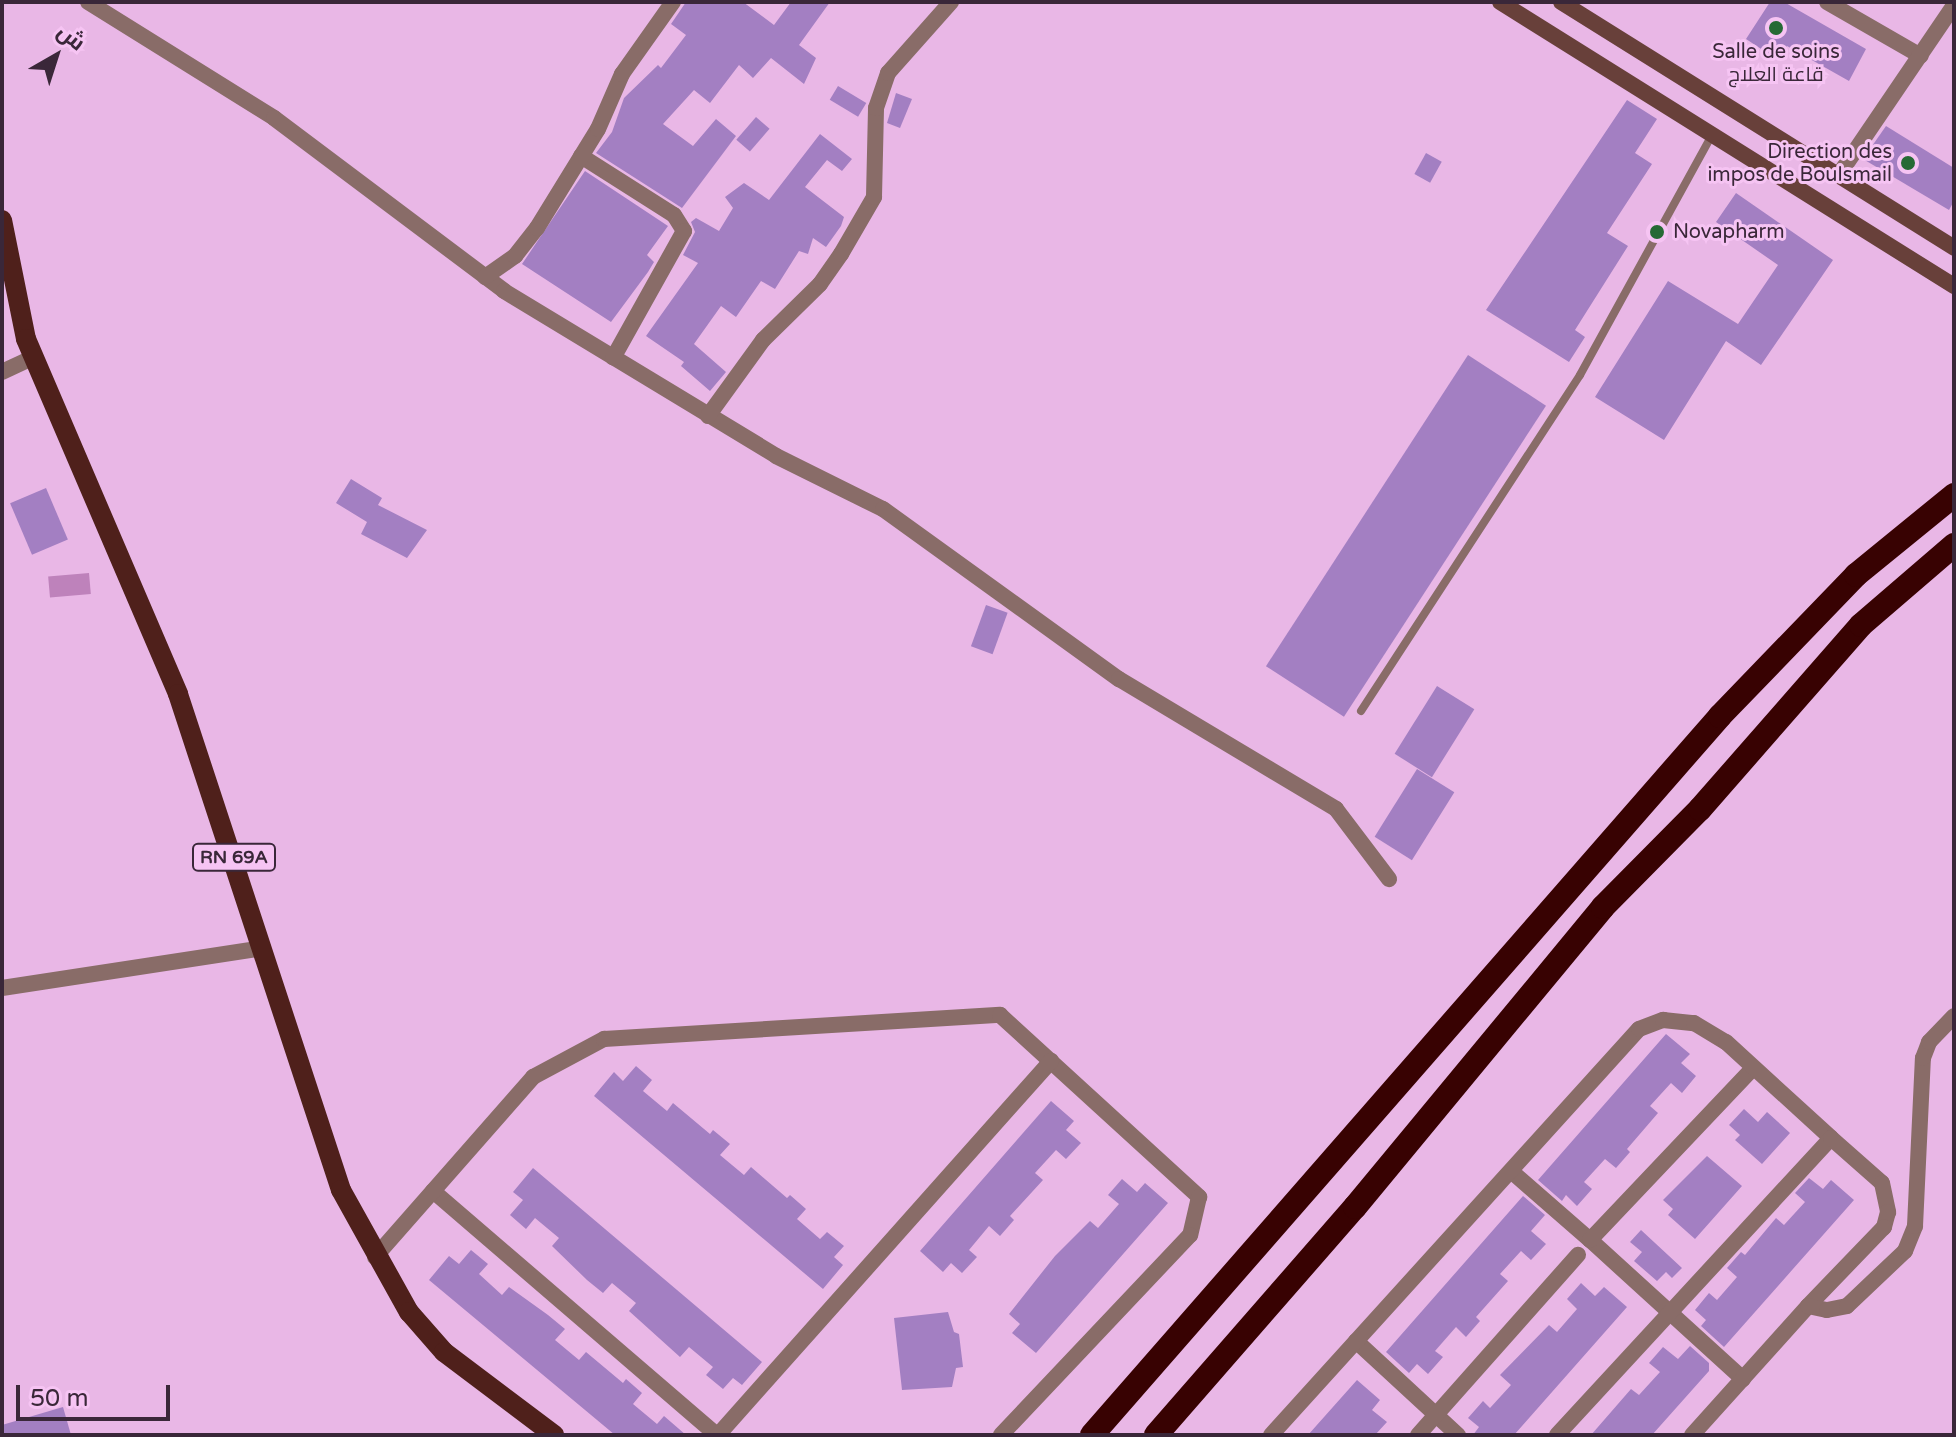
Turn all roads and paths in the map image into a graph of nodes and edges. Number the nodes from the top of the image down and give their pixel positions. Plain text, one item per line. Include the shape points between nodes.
1 (88, 2) edge
2 (673, 2) edge
3 (951, 2) edge
4 (1500, 2) edge
5 (1561, 2) edge
6 (1827, 2) edge
7 (1954, 5) edge
8 (1582, 8) edge
9 (1921, 56) junction
10 (1714, 132) junction
11 (581, 156) junction
12 (1838, 176) junction
13 (2, 220) edge
14 (1954, 248) edge
15 (485, 277) junction
16 (1954, 286) edge
17 (32, 358) junction
18 (613, 358) junction
19 (2, 372) edge
20 (708, 416) junction
21 (1954, 495) edge
22 (1954, 545) edge
23 (1361, 711) dead end
24 (1389, 879) dead end
25 (263, 948) junction
26 (2, 988) edge
27 (1954, 1016) edge
28 (1051, 1061) junction
29 (1753, 1068) junction
30 (1831, 1138) junction
31 (1511, 1171) junction
32 (433, 1191) junction
33 (1590, 1240) junction
34 (1578, 1255) dead end
35 (375, 1257) junction
36 (1808, 1306) junction
37 (1669, 1311) junction
38 (1356, 1341) junction
39 (1743, 1379) junction
40 (1436, 1415) junction
41 (554, 1435) edge
42 (718, 1435) edge
43 (1001, 1435) edge
44 (1092, 1435) edge
45 (1156, 1435) edge
46 (1271, 1435) edge
47 (1418, 1435) edge
48 (1458, 1435) edge
49 (1557, 1435) edge
50 (1692, 1435) edge

1 - 15 street via 274,118
2 - 11 street via 622,74
3 - 20 street via 888,73 876,108 874,197 841,254 820,284 763,340
4 - 10 main road
5 - 8 main road
6 - 9 street
7 - 9 street
8 - 12 main road
9 - 12 street
10 - 16 main road
10 - 23 lane via 1580,375
11 - 15 street via 527,243
11 - 18 street via 670,212 684,231
12 - 14 main road
13 - 17 main road, RN 69A
15 - 18 street
17 - 19 street
17 - 25 main road, RN 69A via 178,694
18 - 20 street
20 - 24 street via 883,509 1119,679 1336,809
21 - 44 highway via 1856,575 1720,716
22 - 45 highway via 1882,604 1836,651 1700,809 1603,907 1355,1207
25 - 26 street
25 - 35 main road, RN 69A via 341,1190
27 - 36 street via 1929,1042 1923,1058 1915,1226 1905,1251 1847,1306
28 - 32 street via 1000,1015 604,1039 533,1077
28 - 42 street
28 - 43 street via 1199,1197 1190,1235
29 - 30 street
29 - 31 street via 1726,1042 1694,1023 1663,1020 1639,1029
29 - 33 street
30 - 36 street via 1882,1183 1888,1212 1884,1227
30 - 37 street
31 - 33 street
31 - 38 street
32 - 35 street
32 - 42 street
33 - 37 street
34 - 40 street
35 - 41 main road, RN 69A via 409,1312 444,1352
36 - 39 street
37 - 39 street
37 - 49 street
38 - 40 street
38 - 46 street
39 - 50 street
40 - 47 street
40 - 48 street

